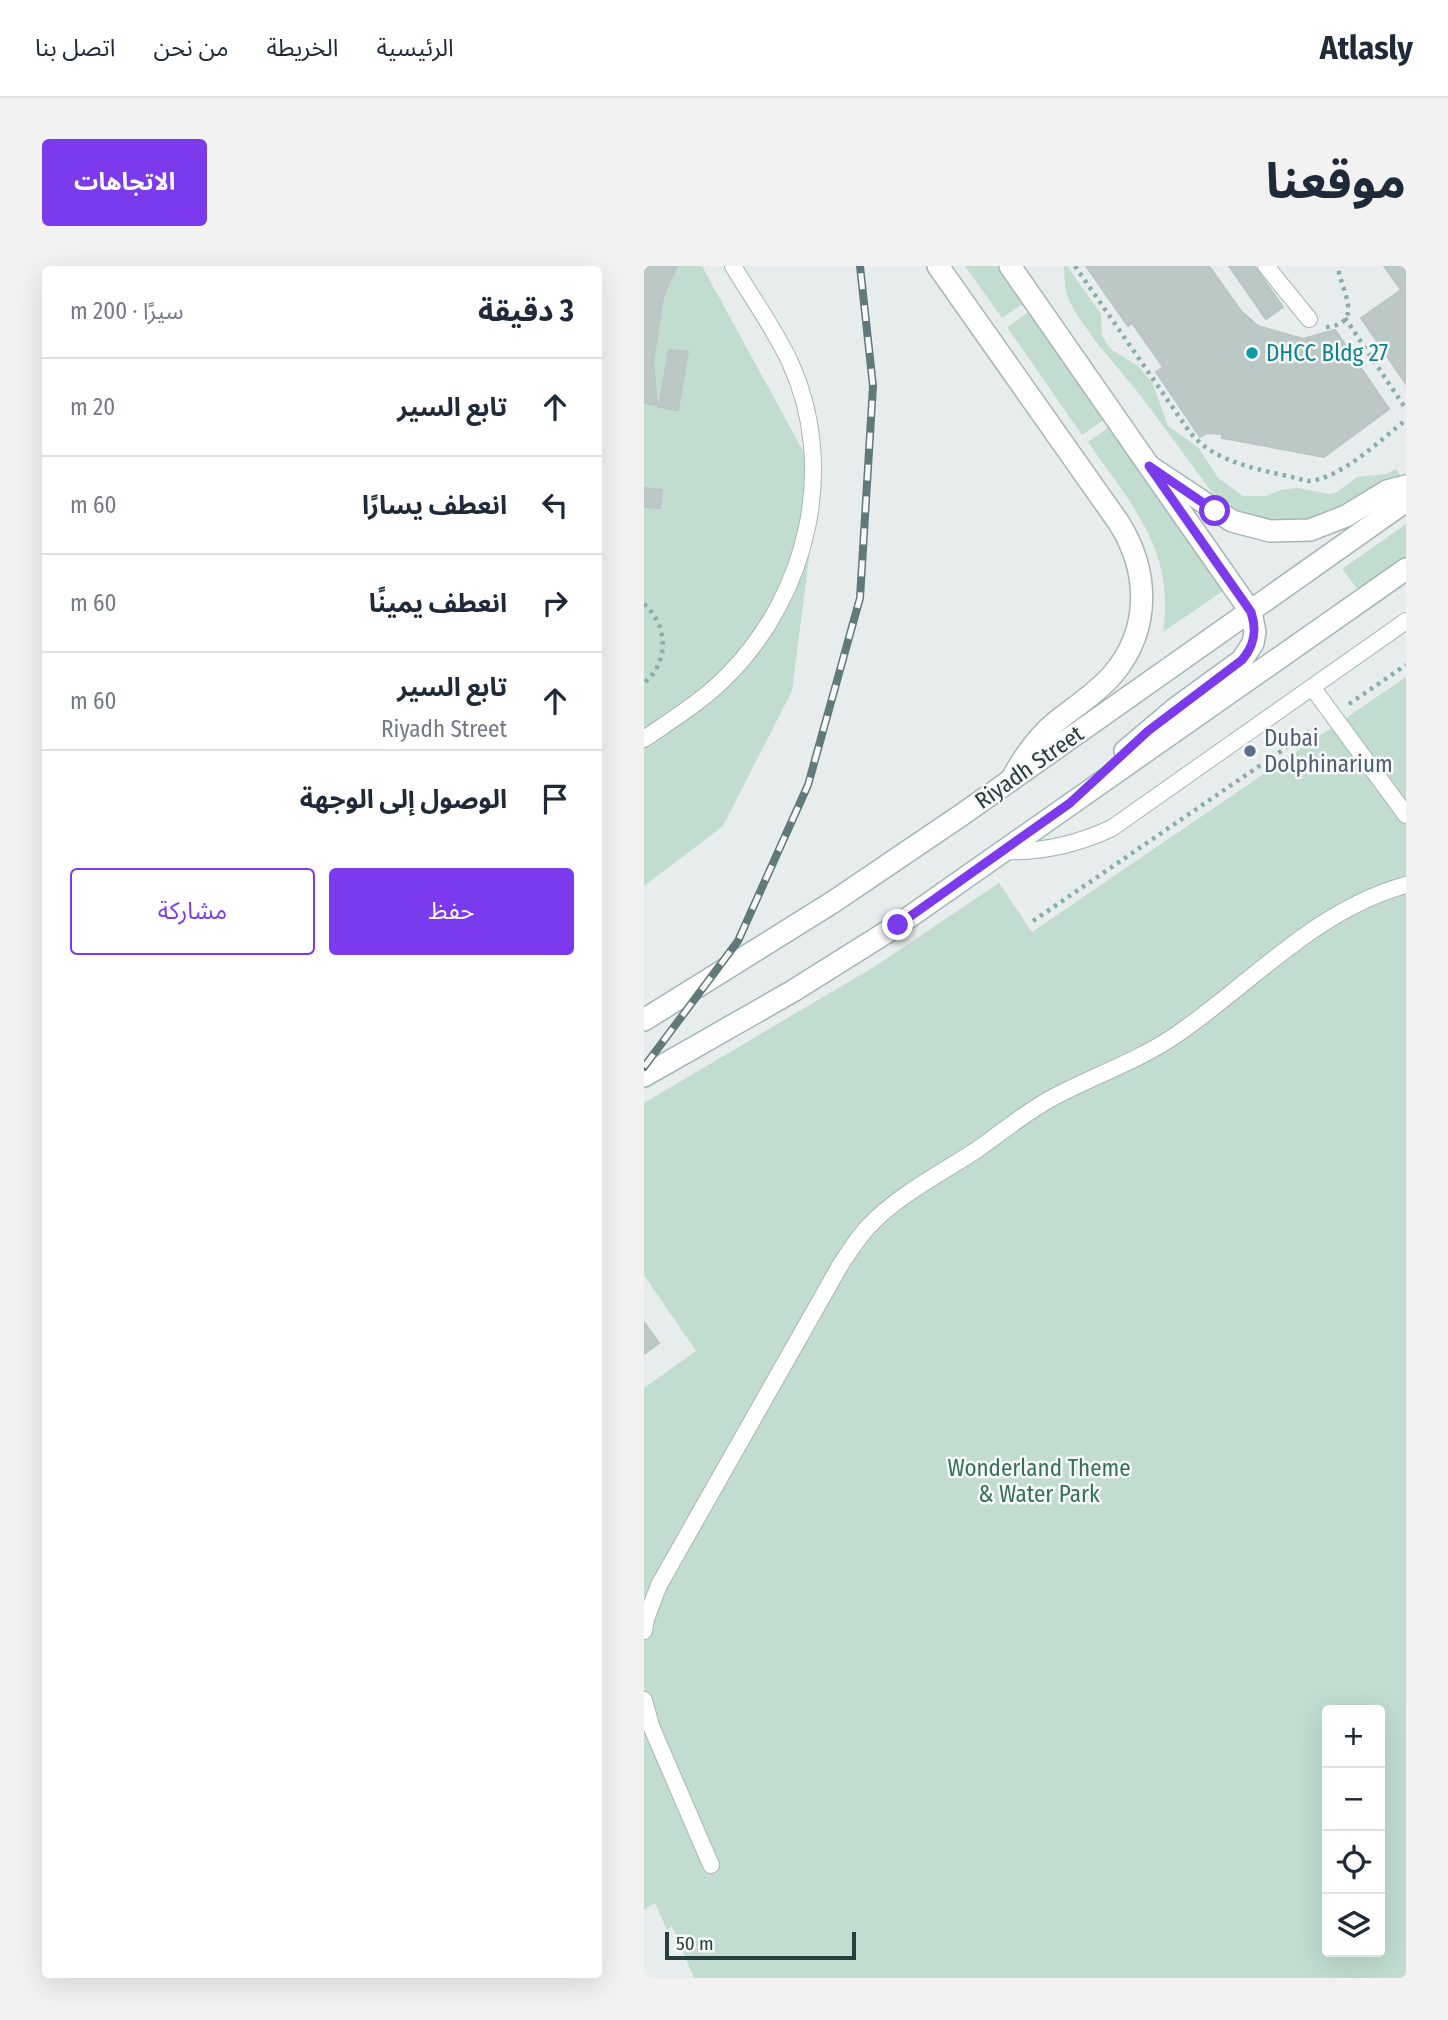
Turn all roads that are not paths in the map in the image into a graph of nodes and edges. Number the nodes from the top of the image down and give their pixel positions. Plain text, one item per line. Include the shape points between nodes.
1 (733, 266) edge
2 (938, 266) edge
3 (1010, 266) edge
4 (1268, 268) edge
5 (1310, 319) road end
6 (1149, 466) junction
7 (1406, 486) edge
8 (1406, 501) edge
9 (1406, 569) edge
10 (1251, 612) junction
11 (1406, 621) edge
12 (1312, 687) junction
13 (644, 739) edge
14 (1011, 780) junction
15 (1070, 803) junction
16 (1406, 815) edge
17 (1000, 851) junction
18 (1406, 885) edge
19 (644, 1020) edge
20 (644, 1076) edge
21 (644, 1631) edge
22 (644, 1700) edge
23 (711, 1865) dead end

1 - 13 lane via 790,363 804,403 812,445 813,488 807,530 779,609 755,645 727,677
2 - 14 main road via 1119,523 1142,579 1140,619 1126,657 1100,688 1038,740
3 - 6 main road
4 - 5 lane
6 - 7 main road via 1232,521 1270,531 1329,524 1373,498
6 - 10 main road
8 - 10 main road, Riyadh Street
9 - 15 main road
10 - 14 main road, Riyadh Street
10 - 15 main road via 1253,643 1242,660 1148,731
11 - 12 lane
12 - 16 lane
12 - 17 lane via 1112,828 1046,850
14 - 19 main road, Riyadh Street via 832,902
15 - 17 main road
17 - 20 main road via 840,962
18 - 21 lane via 1346,908 1278,954 1173,1037 1050,1098 870,1226 841,1264 659,1585
22 - 23 lane

